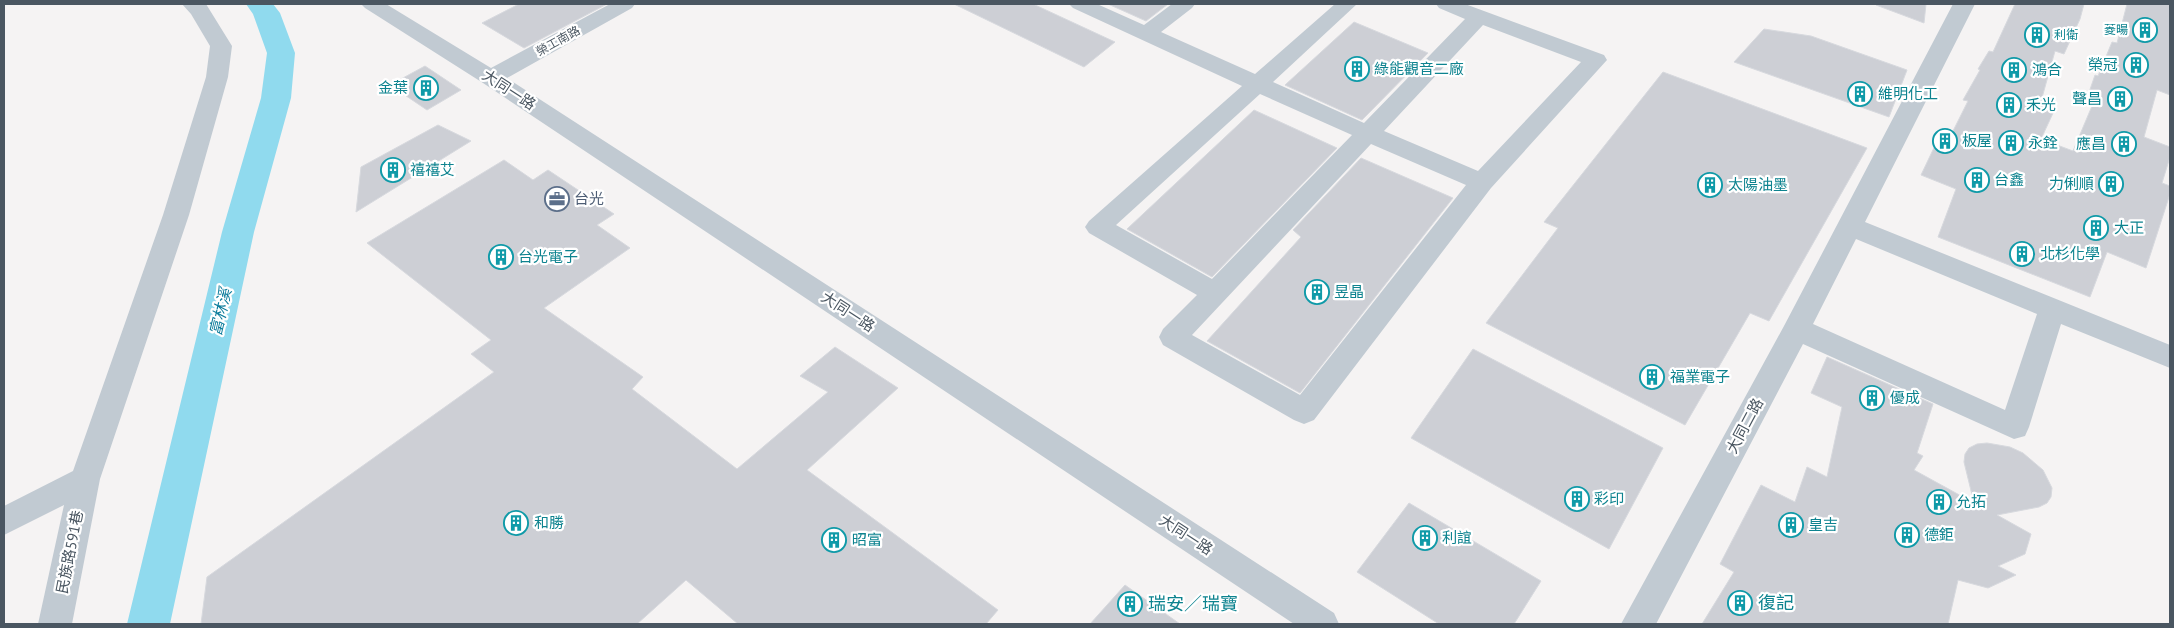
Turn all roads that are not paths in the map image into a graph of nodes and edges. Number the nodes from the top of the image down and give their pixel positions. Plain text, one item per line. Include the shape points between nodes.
1 (192, 4) edge
2 (372, 4) edge
3 (625, 4) edge
4 (1080, 4) edge
5 (1185, 4) edge
6 (1348, 4) edge
7 (1446, 4) edge
8 (1964, 4) edge
9 (1480, 17) junction
10 (1144, 34) junction
11 (491, 78) junction
12 (1256, 85) junction
13 (1369, 134) junction
14 (1482, 182) junction
15 (1850, 226) junction
16 (1214, 292) junction
17 (2052, 309) junction
18 (1797, 329) junction
19 (2170, 357) edge
20 (85, 479) junction
21 (4, 521) edge
22 (56, 624) edge
23 (1322, 624) edge
24 (1638, 624) edge

1 - 20 street, 民族路591巷 via 200,10 221,46 217,77 176,215
2 - 11 street, 大同一路
3 - 11 street, 榮工南路
4 - 10 street
5 - 10 street
6 - 12 street
7 - 9 street
8 - 15 street, 大同二路
9 - 13 street
9 - 14 street via 1596,60
10 - 12 street
11 - 23 street, 大同一路
12 - 13 street
12 - 16 street via 1098,227
13 - 14 street
13 - 16 street
14 - 16 street via 1304,412 1173,337
15 - 17 street
15 - 18 street, 大同二路
17 - 18 street via 2014,427
17 - 19 street
18 - 24 street, 大同二路
20 - 21 street
20 - 22 street, 民族路591巷

